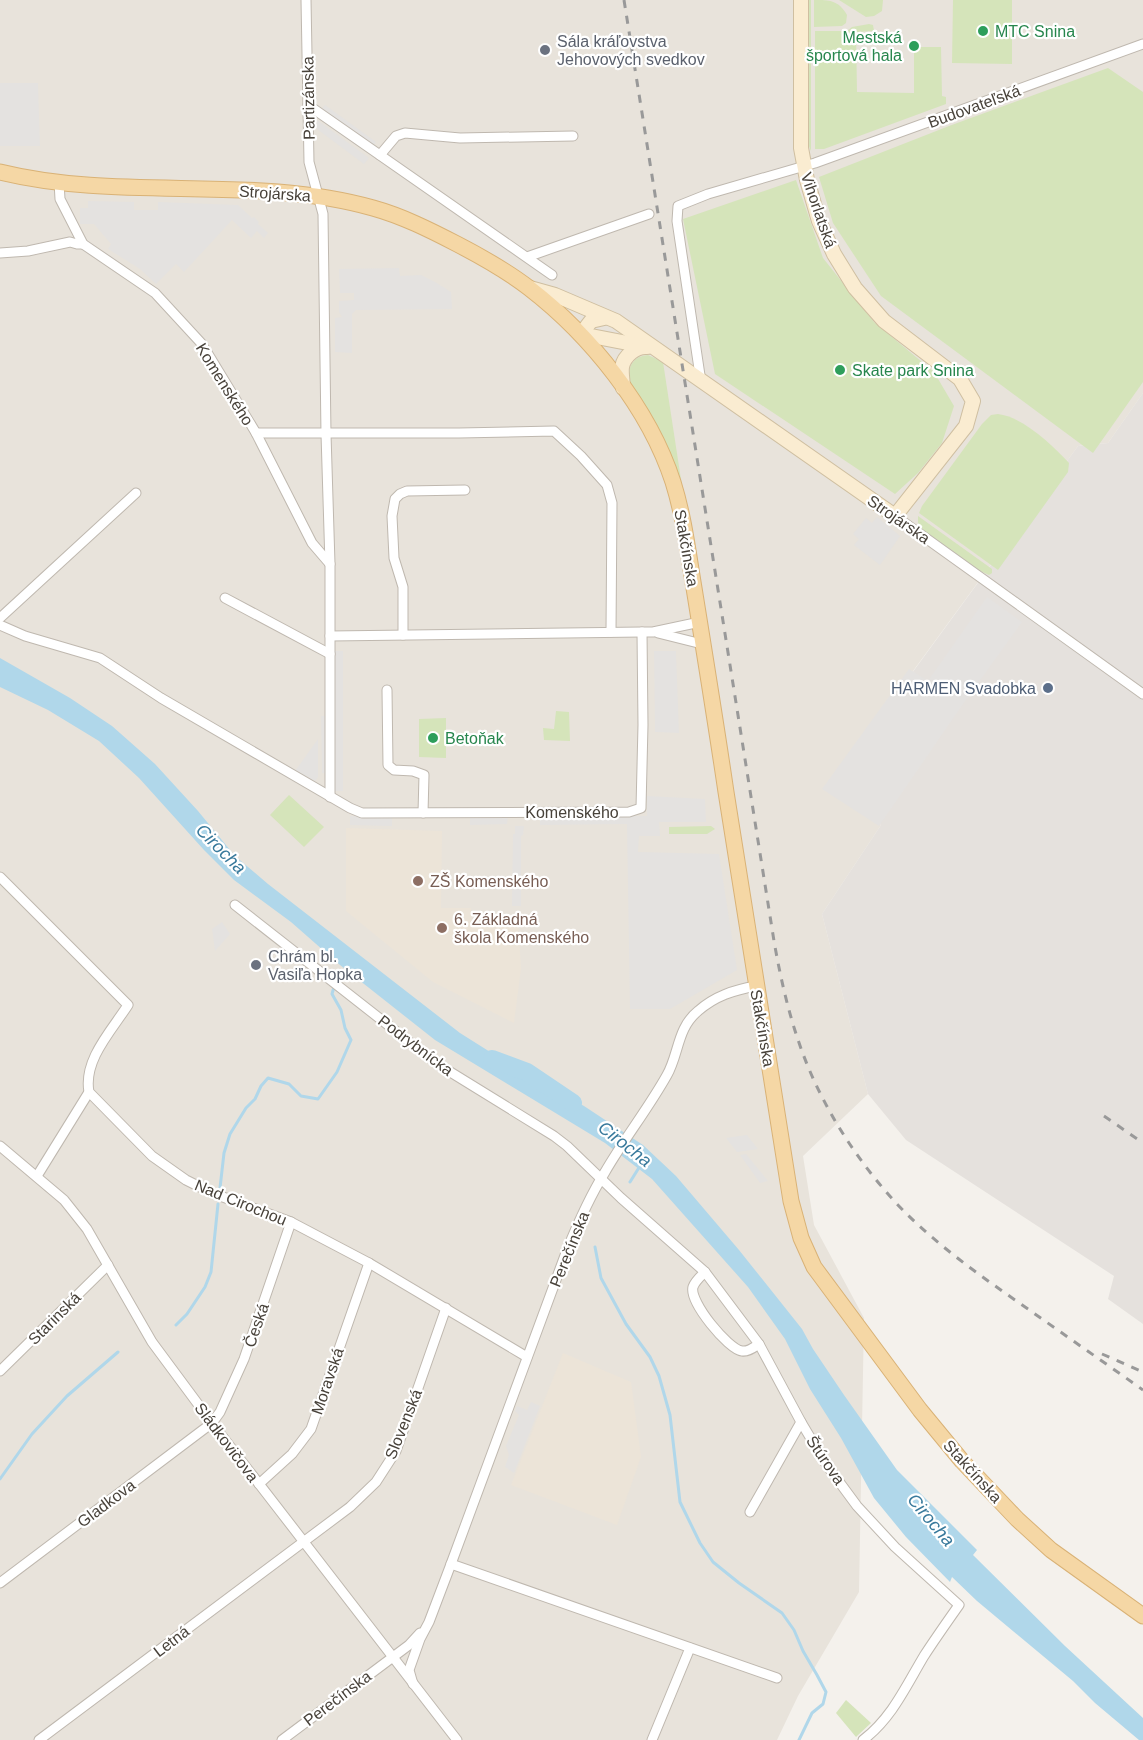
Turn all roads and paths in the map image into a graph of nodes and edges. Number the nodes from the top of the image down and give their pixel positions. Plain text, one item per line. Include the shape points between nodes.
1 (306, 0) edge
2 (801, 0) edge
3 (1143, 44) edge
4 (308, 105) junction
5 (573, 136) dead end
6 (380, 155) junction
7 (804, 166) junction
8 (0, 172) edge
9 (58, 182) junction
10 (318, 196) junction
11 (649, 214) dead end
12 (83, 244) junction
13 (0, 253) edge
14 (527, 257) junction
15 (552, 275) dead end
16 (530, 288) junction
17 (604, 318) junction
18 (581, 334) junction
19 (648, 347) junction
20 (701, 382) junction
21 (624, 388) junction
22 (256, 433) junction
23 (326, 434) junction
24 (465, 490) dead end
25 (136, 493) dead end
26 (895, 516) junction
27 (330, 564) junction
28 (225, 598) dead end
29 (0, 618) edge
30 (700, 622) junction
31 (0, 625) edge
32 (611, 632) junction
33 (642, 632) junction
34 (652, 632) junction
35 (403, 635) junction
36 (330, 636) junction
37 (702, 644) junction
38 (330, 654) junction
39 (387, 690) dead end
40 (1143, 694) edge
41 (330, 784) junction
42 (317, 790) junction
43 (330, 796) junction
44 (423, 813) junction
45 (0, 877) edge
46 (235, 905) dead end
47 (756, 986) junction
48 (89, 1092) junction
49 (0, 1146) edge
50 (603, 1174) junction
51 (38, 1176) junction
52 (291, 1222) junction
53 (369, 1263) junction
54 (108, 1265) junction
55 (705, 1272) junction
56 (446, 1308) junction
57 (759, 1344) junction
58 (527, 1357) junction
59 (0, 1371) edge
60 (801, 1422) junction
61 (212, 1423) junction
62 (259, 1484) junction
63 (750, 1512) dead end
64 (303, 1542) junction
65 (451, 1564) junction
66 (0, 1583) edge
67 (1143, 1616) edge
68 (429, 1622) junction
69 (423, 1645) junction
70 (384, 1646) junction
71 (690, 1647) junction
72 (401, 1650) junction
73 (392, 1656) junction
74 (414, 1657) junction
75 (777, 1678) dead end
76 (413, 1684) junction
77 (39, 1740) edge
78 (282, 1740) edge
79 (457, 1740) edge
80 (652, 1740) edge
81 (863, 1740) edge

1 - 4 street, Partizánska
2 - 7 main road, Vihorlatská
3 - 7 street, Budovateľská
4 - 6 street
4 - 10 street, Partizánska via 309,162
5 - 6 street via 460,138 405,133 396,136
6 - 14 street
7 - 20 street, Budovateľská via 678,206
7 - 26 main road, Vihorlatská via 819,220 855,288 884,321 960,379 973,401 966,426
8 - 9 main road, Strojárska
9 - 10 main road, Strojárska
9 - 12 street, Komenského via 60,199
10 - 16 main road, Strojárska via 376,209 418,225 491,262
10 - 23 street via 323,214
11 - 14 street
12 - 13 street via 70,242
12 - 22 street, Komenského via 155,293 202,344
14 - 15 street
16 - 17 main road, Strojárska
16 - 18 main road, Strojárska
17 - 18 main road via 591,321
17 - 19 main road, Strojárska via 616,321
18 - 19 main road, Strojárska
18 - 21 main road, Stakčínska
19 - 20 main road, Strojárska
19 - 21 main road via 625,360
20 - 26 main road, Strojárska
21 - 30 main road, Stakčínska via 672,478 686,533
22 - 23 street, Komenského
22 - 27 street, Komenského via 312,543
23 - 27 street
23 - 32 street, Komenského via 554,431 608,485 612,503
24 - 35 street via 407,492 395,499 393,548 403,586
25 - 29 street
26 - 40 street, Strojárska
27 - 36 street
28 - 38 street
30 - 34 street
30 - 37 main road, Stakčínska
31 - 42 street, Komenského via 100,658
32 - 33 street
32 - 35 street
33 - 34 street
33 - 44 street, Komenského via 641,808 629,812
34 - 37 street
35 - 36 street
36 - 38 street
37 - 47 main road, Stakčínska
38 - 41 street
39 - 44 street via 388,765 394,770 424,775
41 - 42 street
41 - 43 street
42 - 43 street, Komenského
43 - 44 street, Komenského via 362,813
45 - 48 street via 128,1005 96,1054 87,1080
46 - 50 street, Podrybnícka via 440,1065 544,1130
47 - 50 street, Perečínska via 723,994 696,1011 680,1034 668,1073
47 - 67 main road, Stakčínska via 790,1201 814,1267 920,1410 983,1484 1051,1550
48 - 51 street
48 - 52 street, Nad Cirochou via 152,1156 186,1180
49 - 51 street, Sládkovičova
50 - 55 street, Štúrova
50 - 58 street, Perečínska via 567,1250
51 - 54 street, Sládkovičova via 87,1228
52 - 53 street, Nad Cirochou
52 - 61 street, Česká via 244,1359
53 - 56 street, Nad Cirochou
53 - 62 street, Moravská via 311,1429 292,1454
54 - 59 street, Starinská
54 - 61 street, Sládkovičova via 152,1342
55 - 57 street, Štúrova
55 - 57 street via 693,1286 699,1307 735,1349 747,1351
56 - 58 street, Nad Cirochou
56 - 64 street, Slovenská via 396,1451 376,1482
57 - 60 street, Štúrova
58 - 65 street, Perečínska
60 - 63 street
60 - 81 street, Štúrova via 858,1506 959,1605 887,1718
61 - 62 street, Sládkovičova
61 - 66 street, Gladkova
62 - 64 street, Sládkovičova
64 - 70 street, Sládkovičova
64 - 77 street, Letná
65 - 68 street, Perečínska
65 - 71 street
68 - 69 street, Perečínska
68 - 72 street, Perečínska
68 - 74 street, Perečínska
69 - 74 street, Perečínska
69 - 76 street, Perečínska
70 - 72 street via 394,1652
70 - 73 street, Sládkovičova
71 - 75 street
71 - 80 street
72 - 73 street, Perečínska
73 - 74 street via 400,1661
73 - 76 street, Sládkovičova
73 - 78 street, Perečínska
74 - 76 street, Perečínska via 409,1670
76 - 79 street, Sládkovičova

